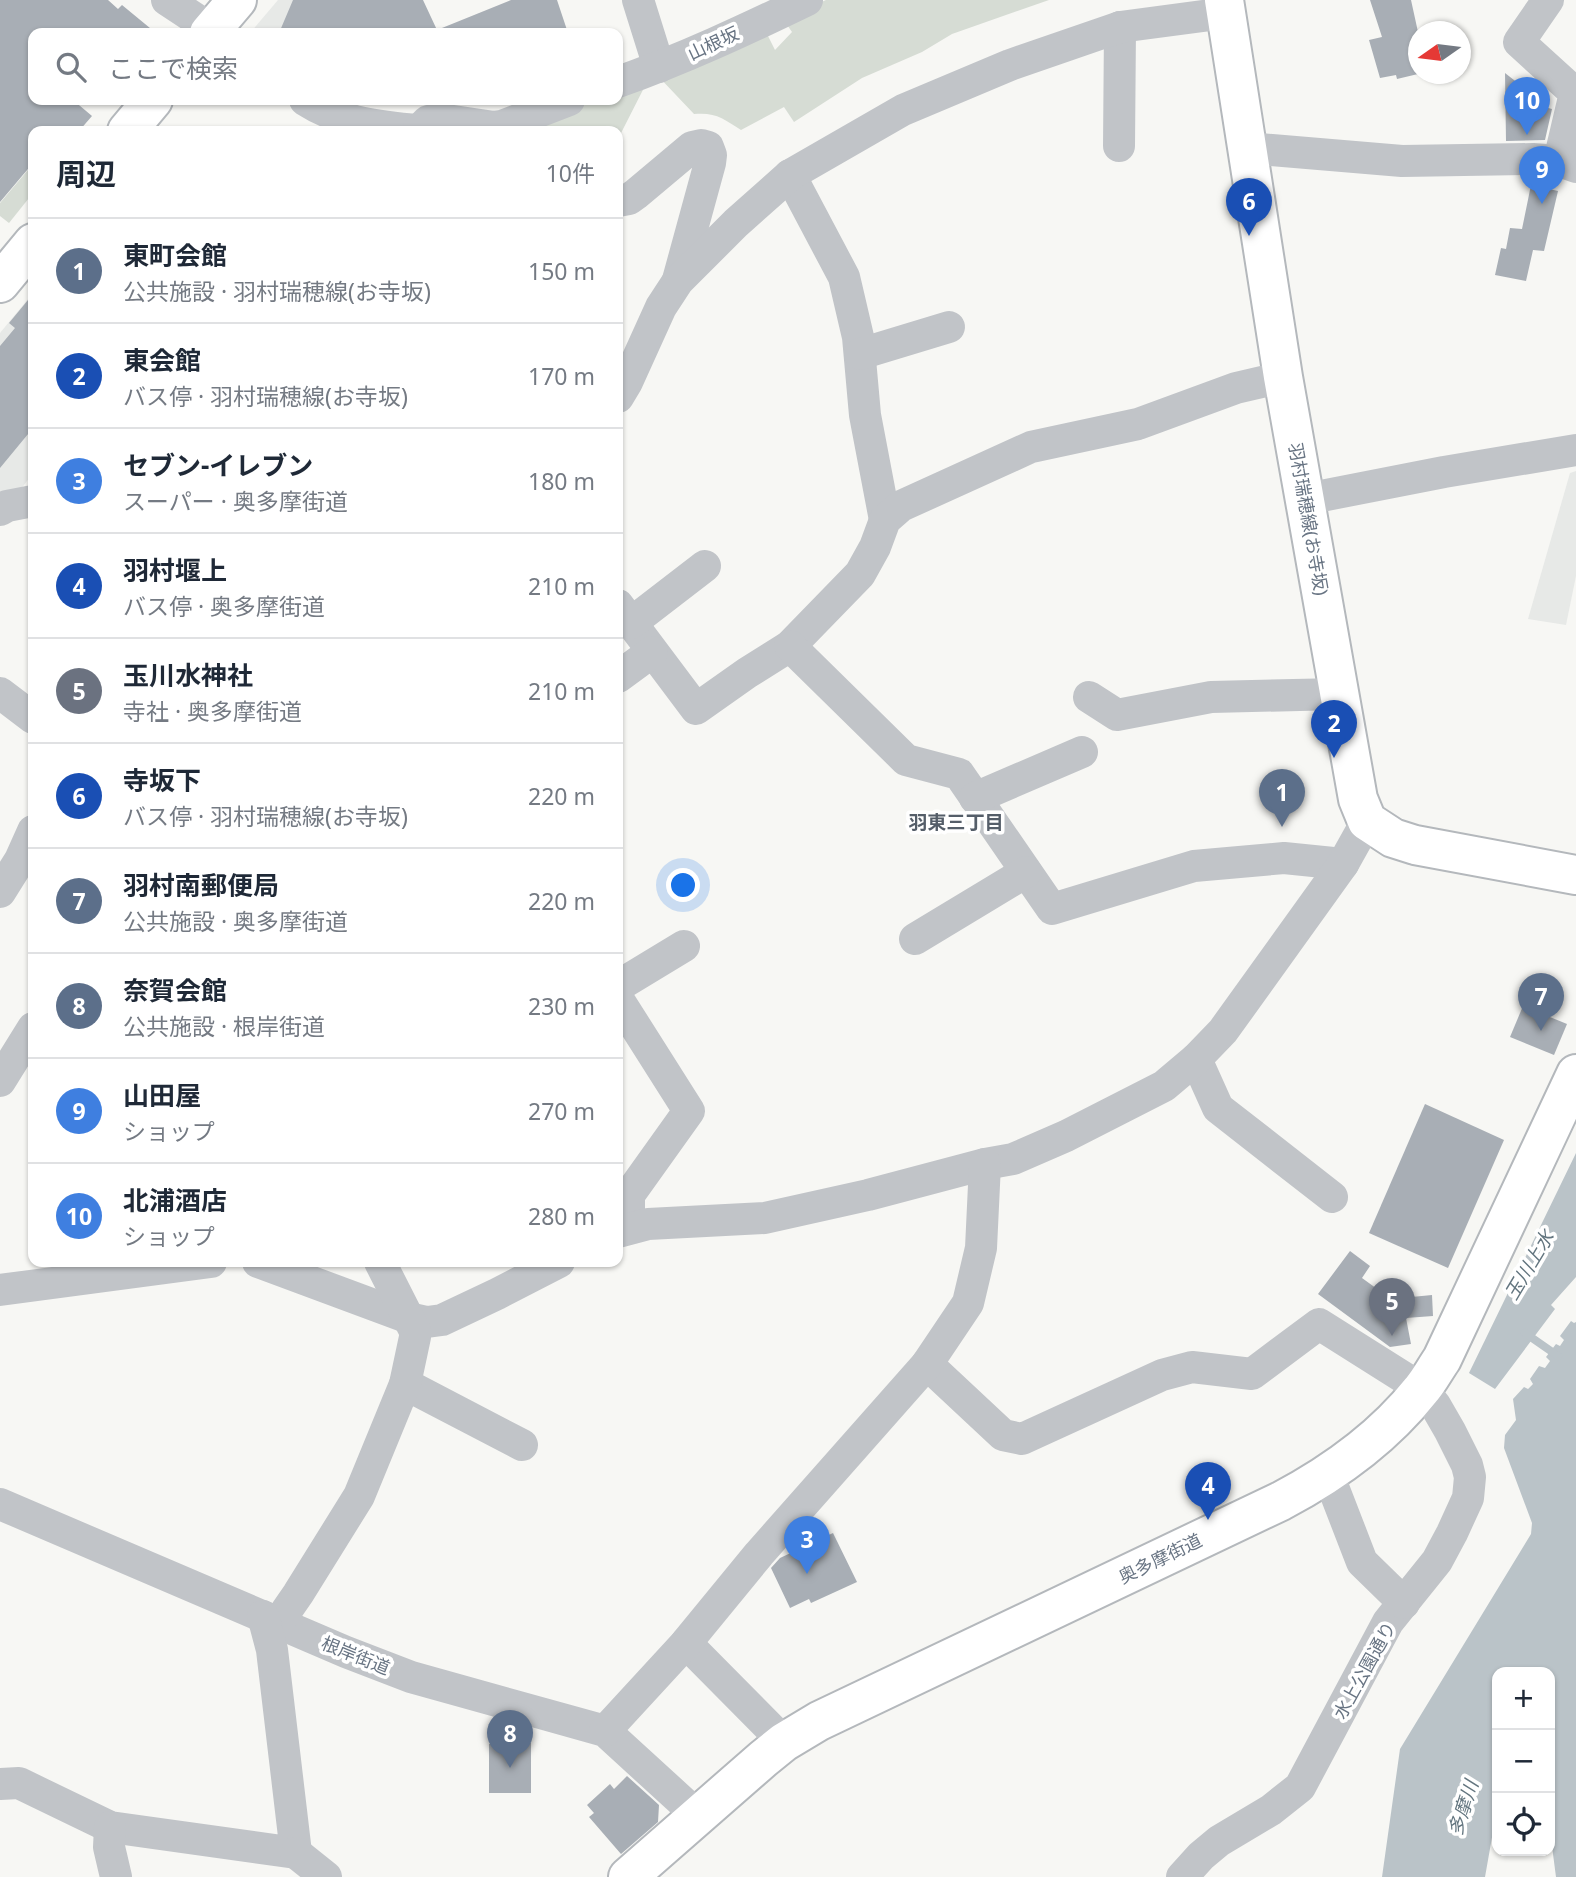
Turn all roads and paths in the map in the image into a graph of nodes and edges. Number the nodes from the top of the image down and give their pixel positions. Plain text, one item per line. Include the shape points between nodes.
1 (167, 0) edge
2 (237, 0) edge
3 (638, 0) edge
4 (807, 0) edge
5 (1548, 0) edge
6 (1225, 6) edge
7 (1120, 27) junction
8 (206, 28) edge
9 (215, 28) edge
10 (659, 67) junction
11 (623, 80) edge
12 (149, 105) edge
13 (314, 105) edge
14 (556, 105) edge
15 (131, 126) edge
16 (381, 126) edge
17 (423, 126) edge
18 (486, 126) edge
19 (502, 126) edge
20 (1119, 146) dead end
21 (1247, 148) junction
22 (1567, 164) edge
23 (790, 175) junction
24 (623, 199) edge
25 (28, 249) edge
26 (678, 281) junction
27 (0, 283) edge
28 (949, 327) dead end
29 (860, 354) junction
30 (1283, 377) junction
31 (623, 389) edge
32 (1576, 450) edge
33 (1306, 499) junction
34 (28, 502) edge
35 (0, 510) edge
36 (885, 520) junction
37 (705, 566) dead end
38 (625, 614) edge
39 (790, 646) junction
40 (652, 652) junction
41 (623, 673) edge
42 (0, 693) edge
43 (1340, 694) junction
44 (1089, 697) dead end
45 (28, 714) edge
46 (1082, 752) dead end
47 (975, 798) junction
48 (1367, 821) junction
49 (28, 841) edge
50 (1343, 864) junction
51 (1026, 872) junction
52 (1576, 874) edge
53 (0, 892) edge
54 (915, 939) dead end
55 (684, 946) dead end
56 (623, 983) edge
57 (623, 1007) edge
58 (28, 1036) edge
59 (1196, 1059) junction
60 (1576, 1074) edge
61 (0, 1081) edge
62 (985, 1164) junction
63 (1332, 1196) dead end
64 (623, 1230) edge
65 (173, 1267) edge
66 (271, 1267) edge
67 (383, 1267) edge
68 (549, 1267) edge
69 (0, 1290) edge
70 (409, 1318) junction
71 (927, 1364) junction
72 (405, 1384) junction
73 (1422, 1389) junction
74 (522, 1445) dead end
75 (1328, 1474) junction
76 (0, 1504) edge
77 (1404, 1603) junction
78 (270, 1620) junction
79 (686, 1643) junction
80 (605, 1731) junction
81 (784, 1742) junction
82 (0, 1784) edge
83 (698, 1816) junction
84 (110, 1827) junction
85 (296, 1853) junction
86 (641, 1873) edge
87 (116, 1877) edge
88 (326, 1877) edge
89 (1182, 1877) edge

1 - 8 street
2 - 9 main road
3 - 10 street
4 - 10 street, 山根坂
5 - 22 street via 1519,43 1575,93
6 - 7 street
6 - 21 main road, 羽村瑞穂線(お寺坂)
7 - 20 street
7 - 23 street via 1010,65 903,110
10 - 11 street, 山根坂
12 - 15 main road
13 - 16 street via 331,115
14 - 19 street
17 - 18 street via 440,120
21 - 22 street via 1402,161 1533,159
21 - 30 main road, 羽村瑞穂線(お寺坂)
23 - 26 street
23 - 29 street via 844,277
24 - 26 street via 636,194 692,147 708,147 710,163
25 - 27 main road
26 - 31 street
28 - 29 street
29 - 36 street via 865,415
30 - 33 main road, 羽村瑞穂線(お寺坂)
30 - 36 street via 1236,388 1138,424 1017,452 901,506
32 - 33 street
33 - 43 main road, 羽村瑞穂線(お寺坂)
34 - 35 street
36 - 39 street via 860,573
37 - 38 street
38 - 40 street
39 - 40 street via 696,709
39 - 47 street via 906,760 959,774
40 - 41 street
42 - 45 street
43 - 44 street via 1211,697 1117,715
43 - 48 main road, 羽村瑞穂線(お寺坂) via 1358,799
46 - 47 street
47 - 51 street
48 - 50 street
48 - 52 main road via 1393,838 1415,845
49 - 53 street
50 - 51 street via 1284,858 1194,866 1052,909
50 - 59 street via 1223,1031
51 - 54 street
55 - 56 street
57 - 64 street via 689,1111 629,1195
58 - 61 street
59 - 62 street via 1164,1086 1066,1136 1013,1159
59 - 63 street via 1218,1108
60 - 73 main road, 奥多摩街道 via 1442,1359
62 - 64 street via 765,1217 648,1224
62 - 71 street via 981,1248 968,1303
65 - 69 street
66 - 70 street
67 - 70 street
68 - 70 street via 450,1317 434,1322
70 - 72 street via 415,1337
71 - 73 street via 1003,1434 1021,1439 1163,1375 1192,1367 1252,1374 1320,1324
71 - 79 street
72 - 74 street
72 - 78 street via 359,1496
73 - 75 main road, 奥多摩街道 via 1379,1435
73 - 77 street, 水上公園通り via 1467,1465 1470,1489 1437,1561
75 - 77 street via 1362,1562
75 - 81 main road, 奥多摩街道 via 1264,1509 857,1702
76 - 78 street, 根岸街道
77 - 89 street, 水上公園通り via 1388,1622 1300,1787 1219,1841
78 - 80 street, 根岸街道 via 411,1677
78 - 85 street
79 - 80 street
79 - 81 street
80 - 83 street, 根岸街道
81 - 83 main road, 奥多摩街道
82 - 84 street via 19,1783
83 - 86 main road, 奥多摩街道
84 - 85 street
84 - 87 street
85 - 88 street

